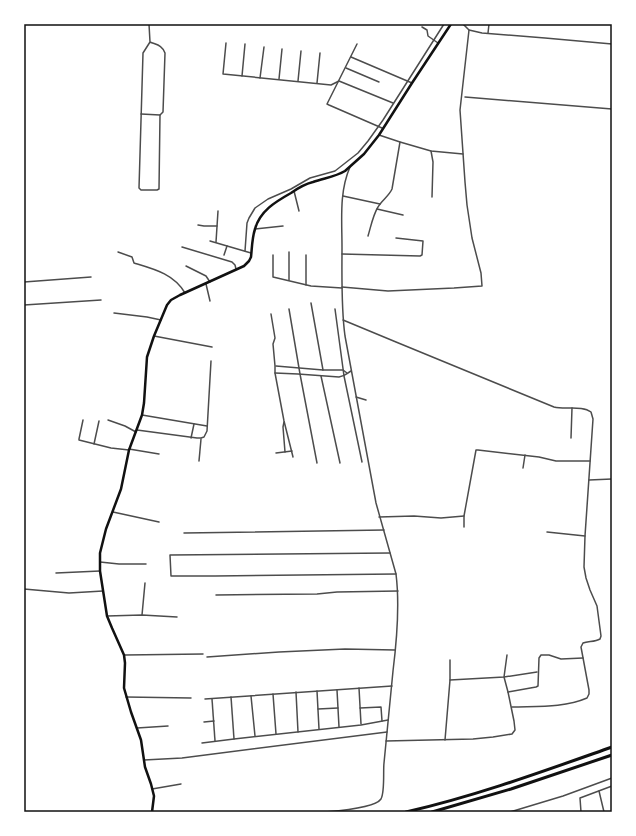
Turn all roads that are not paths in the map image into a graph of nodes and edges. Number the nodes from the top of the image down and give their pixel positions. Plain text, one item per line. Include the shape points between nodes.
1 (149, 24) edge
2 (444, 24) edge
3 (451, 24) edge
4 (463, 24) edge
5 (489, 24) edge
6 (422, 27) dead end
7 (469, 30) junction
8 (488, 33) junction
9 (150, 42) junction
10 (436, 42) junction
11 (226, 43) dead end
12 (245, 44) dead end
13 (357, 44) dead end
14 (612, 44) edge
15 (264, 47) dead end
16 (282, 49) dead end
17 (301, 51) dead end
18 (320, 53) dead end
19 (351, 57) junction
20 (346, 68) junction
21 (242, 76) junction
22 (260, 78) junction
23 (279, 80) junction
24 (339, 81) junction
25 (408, 81) junction
26 (298, 82) junction
27 (379, 82) dead end
28 (411, 83) junction
29 (317, 84) junction
30 (465, 97) dead end
31 (394, 103) junction
32 (612, 109) edge
33 (141, 114) junction
34 (160, 115) junction
35 (380, 127) junction
36 (383, 128) junction
37 (380, 135) junction
38 (400, 142) junction
39 (432, 151) junction
40 (463, 154) junction
41 (350, 167) junction
42 (322, 177) junction
43 (294, 191) junction
44 (342, 196) junction
45 (432, 197) dead end
46 (380, 204) junction
47 (377, 209) junction
48 (299, 210) dead end
49 (218, 211) dead end
50 (404, 215) dead end
51 (198, 225) dead end
52 (217, 226) junction
53 (283, 226) dead end
54 (255, 230) junction
55 (368, 236) dead end
56 (396, 238) dead end
57 (210, 241) dead end
58 (216, 242) junction
59 (227, 246) junction
60 (182, 247) dead end
61 (246, 251) junction
62 (118, 252) dead end
63 (250, 252) junction
64 (289, 252) dead end
65 (342, 254) junction
66 (224, 255) dead end
67 (273, 255) dead end
68 (306, 255) dead end
69 (186, 266) dead end
70 (236, 268) junction
71 (92, 277) dead end
72 (209, 280) junction
73 (289, 281) junction
74 (24, 282) edge
75 (206, 284) junction
76 (306, 285) junction
77 (342, 288) junction
78 (184, 291) junction
79 (101, 300) dead end
80 (210, 301) dead end
81 (311, 303) dead end
82 (24, 305) edge
83 (289, 309) dead end
84 (335, 309) dead end
85 (114, 313) dead end
86 (271, 314) dead end
87 (160, 320) junction
88 (343, 320) junction
89 (154, 336) junction
90 (212, 347) dead end
91 (211, 361) dead end
92 (276, 366) junction
93 (299, 368) junction
94 (322, 370) junction
95 (343, 370) junction
96 (352, 371) junction
97 (275, 373) junction
98 (347, 373) junction
99 (300, 374) junction
100 (321, 376) junction
101 (344, 376) junction
102 (356, 397) junction
103 (366, 400) dead end
104 (572, 408) junction
105 (142, 415) junction
106 (83, 420) dead end
107 (108, 420) dead end
108 (99, 421) dead end
109 (284, 421) junction
110 (194, 424) junction
111 (207, 426) junction
112 (136, 431) junction
113 (191, 438) junction
114 (201, 438) junction
115 (571, 438) dead end
116 (94, 444) junction
117 (128, 450) junction
118 (292, 451) junction
119 (285, 452) junction
120 (276, 453) dead end
121 (159, 454) dead end
122 (525, 455) junction
123 (293, 457) dead end
124 (199, 461) dead end
125 (590, 461) junction
126 (362, 462) dead end
127 (317, 463) dead end
128 (340, 463) dead end
129 (523, 468) dead end
130 (612, 479) edge
131 (588, 480) junction
132 (113, 512) junction
133 (379, 516) junction
134 (464, 516) junction
135 (159, 522) dead end
136 (464, 527) dead end
137 (384, 530) junction
138 (547, 532) dead end
139 (184, 534) dead end
140 (585, 536) junction
141 (390, 553) junction
142 (100, 562) junction
143 (146, 564) dead end
144 (100, 571) junction
145 (56, 573) dead end
146 (396, 574) junction
147 (145, 582) dead end
148 (24, 589) edge
149 (398, 591) junction
150 (102, 592) junction
151 (216, 595) dead end
152 (107, 616) junction
153 (142, 616) junction
154 (177, 617) dead end
155 (396, 650) junction
156 (203, 654) dead end
157 (124, 655) junction
158 (507, 655) dead end
159 (207, 657) dead end
160 (583, 658) junction
161 (450, 660) dead end
162 (538, 672) junction
163 (504, 677) junction
164 (450, 680) junction
165 (392, 686) junction
166 (358, 688) junction
167 (337, 690) junction
168 (317, 691) junction
169 (296, 692) junction
170 (508, 692) junction
171 (273, 694) junction
172 (251, 696) junction
173 (126, 697) junction
174 (231, 697) junction
175 (191, 698) dead end
176 (206, 699) dead end
177 (212, 699) junction
178 (512, 707) junction
179 (338, 708) junction
180 (360, 708) junction
181 (318, 709) junction
182 (388, 720) junction
183 (214, 721) junction
184 (382, 721) junction
185 (204, 722) dead end
186 (361, 725) junction
187 (168, 726) dead end
188 (339, 727) junction
189 (137, 728) junction
190 (319, 729) junction
191 (298, 732) junction
192 (387, 732) junction
193 (276, 734) junction
194 (255, 736) junction
195 (234, 739) junction
196 (445, 740) junction
197 (215, 741) junction
198 (386, 741) junction
199 (202, 743) dead end
200 (612, 747) edge
201 (612, 754) edge
202 (144, 760) junction
203 (612, 778) edge
204 (182, 784) dead end
205 (612, 786) edge
206 (152, 789) junction
207 (599, 791) junction
208 (152, 812) edge
209 (326, 812) edge
210 (406, 812) edge
211 (432, 812) edge
212 (510, 812) edge
213 (581, 812) edge
214 (604, 812) edge

1 - 9 street
2 - 10 street
3 - 10 main road
4 - 7 street
5 - 8 street
6 - 10 street
7 - 8 street
7 - 40 street via 460,110
8 - 14 street
9 - 33 street via 143,53
9 - 34 street via 160,46 165,53 163,112
10 - 25 street
10 - 28 main road
11 - 21 street via 223,74
12 - 21 street
13 - 19 street
15 - 22 street
16 - 23 street
17 - 26 street
18 - 29 street
19 - 20 street
19 - 25 street
20 - 24 street
20 - 27 street
21 - 22 street
22 - 23 street
23 - 26 street
24 - 29 street via 331,85
24 - 31 street
24 - 35 street via 327,103
25 - 28 street
25 - 31 street
26 - 29 street
28 - 36 main road
30 - 32 street
31 - 35 street
33 - 34 street
33 - 34 street via 141,190 158,190
35 - 36 street
35 - 42 street via 353,158
36 - 37 main road
37 - 38 street
37 - 41 main road
38 - 39 street
38 - 46 street via 392,189
39 - 40 street
39 - 45 street
40 - 77 street via 472,238 482,286 388,291
41 - 42 main road via 336,176
41 - 44 street
42 - 43 main road
42 - 61 street via 310,178 255,208 247,223
43 - 48 street
43 - 54 main road via 269,207
44 - 46 street
44 - 65 street
46 - 47 street
47 - 50 street
47 - 55 street
49 - 52 street
51 - 52 street
52 - 58 street
53 - 54 street
54 - 63 main road
56 - 65 street via 423,241 421,256
57 - 58 street
58 - 59 street
59 - 61 street
59 - 66 street
60 - 70 street via 232,262
61 - 63 street
62 - 78 street via 132,257 134,263 172,278
63 - 70 main road via 248,262
64 - 73 street
65 - 77 street
67 - 73 street via 274,277
68 - 76 street
69 - 72 street
70 - 72 main road
71 - 74 street
72 - 75 main road
73 - 76 street
75 - 78 main road
75 - 80 street
76 - 77 street
77 - 88 street
78 - 87 main road via 169,303
79 - 82 street
81 - 94 street
83 - 93 street
84 - 95 street
85 - 87 street
86 - 92 street
87 - 89 main road
88 - 96 street
88 - 104 street via 546,404
89 - 90 street
89 - 105 main road via 147,357
91 - 111 street
92 - 93 street
92 - 97 street
93 - 94 street
93 - 99 street
94 - 95 street
95 - 98 street
95 - 101 street
96 - 98 street
96 - 102 street
97 - 99 street
97 - 109 street
98 - 101 street
99 - 100 street
99 - 127 street
100 - 101 street
100 - 128 street
101 - 126 street
102 - 103 street
102 - 133 street
104 - 115 street
104 - 125 street via 591,412 593,419
105 - 110 street
105 - 112 main road
106 - 116 street via 79,440
107 - 112 street
108 - 116 street
109 - 118 street
109 - 119 street
110 - 111 street
110 - 113 street
111 - 114 street via 205,435
112 - 113 street
112 - 117 main road
113 - 114 street
114 - 124 street
116 - 117 street
117 - 121 street
117 - 132 main road via 121,489
118 - 119 street
118 - 123 street
119 - 120 street
122 - 125 street via 556,461
122 - 129 street
122 - 134 street via 476,450
125 - 131 street
130 - 131 street
131 - 140 street
132 - 135 street
132 - 142 main road via 102,543
133 - 134 street
133 - 137 street
134 - 136 street
137 - 139 street
137 - 141 street
138 - 140 street
140 - 160 street via 584,567 597,606 601,636 597,641 583,643
141 - 146 street
141 - 146 street via 170,556 171,576
142 - 143 street
142 - 144 main road
144 - 145 street
144 - 150 main road
146 - 149 street
147 - 153 street
148 - 150 street via 69,593
149 - 151 street
149 - 155 street
150 - 152 main road
152 - 153 street
152 - 157 main road
153 - 154 street
155 - 159 street via 345,649
155 - 165 street
156 - 157 street
157 - 173 main road
158 - 163 street
160 - 162 street via 541,655
160 - 178 street via 589,690 587,698 574,703
161 - 164 street
162 - 163 street
162 - 170 street via 537,687
163 - 164 street
163 - 170 street
164 - 196 street
165 - 166 street
165 - 182 street
166 - 167 street
166 - 180 street
167 - 168 street
167 - 179 street
168 - 169 street
168 - 181 street
169 - 171 street
169 - 191 street
170 - 178 street
171 - 172 street
171 - 193 street
172 - 174 street
172 - 194 street
173 - 175 street
173 - 189 main road
174 - 177 street
174 - 195 street
176 - 177 street
177 - 183 street
178 - 196 street via 515,730 512,734
179 - 181 street
179 - 188 street
180 - 184 street via 381,707
180 - 186 street
181 - 190 street
182 - 184 street
182 - 192 street
183 - 185 street
183 - 197 street
184 - 186 street
186 - 188 street
187 - 189 street
188 - 190 street
189 - 202 main road
190 - 191 street
191 - 193 street
192 - 198 street
192 - 202 street via 187,758
193 - 194 street
194 - 195 street
195 - 197 street
196 - 198 street
197 - 199 street
198 - 209 street via 383,793 380,800 366,806
200 - 210 highway via 510,782
201 - 211 highway via 511,789
202 - 206 main road
203 - 212 street
204 - 206 street
205 - 207 street
206 - 208 main road
207 - 213 street via 580,798
207 - 214 street

